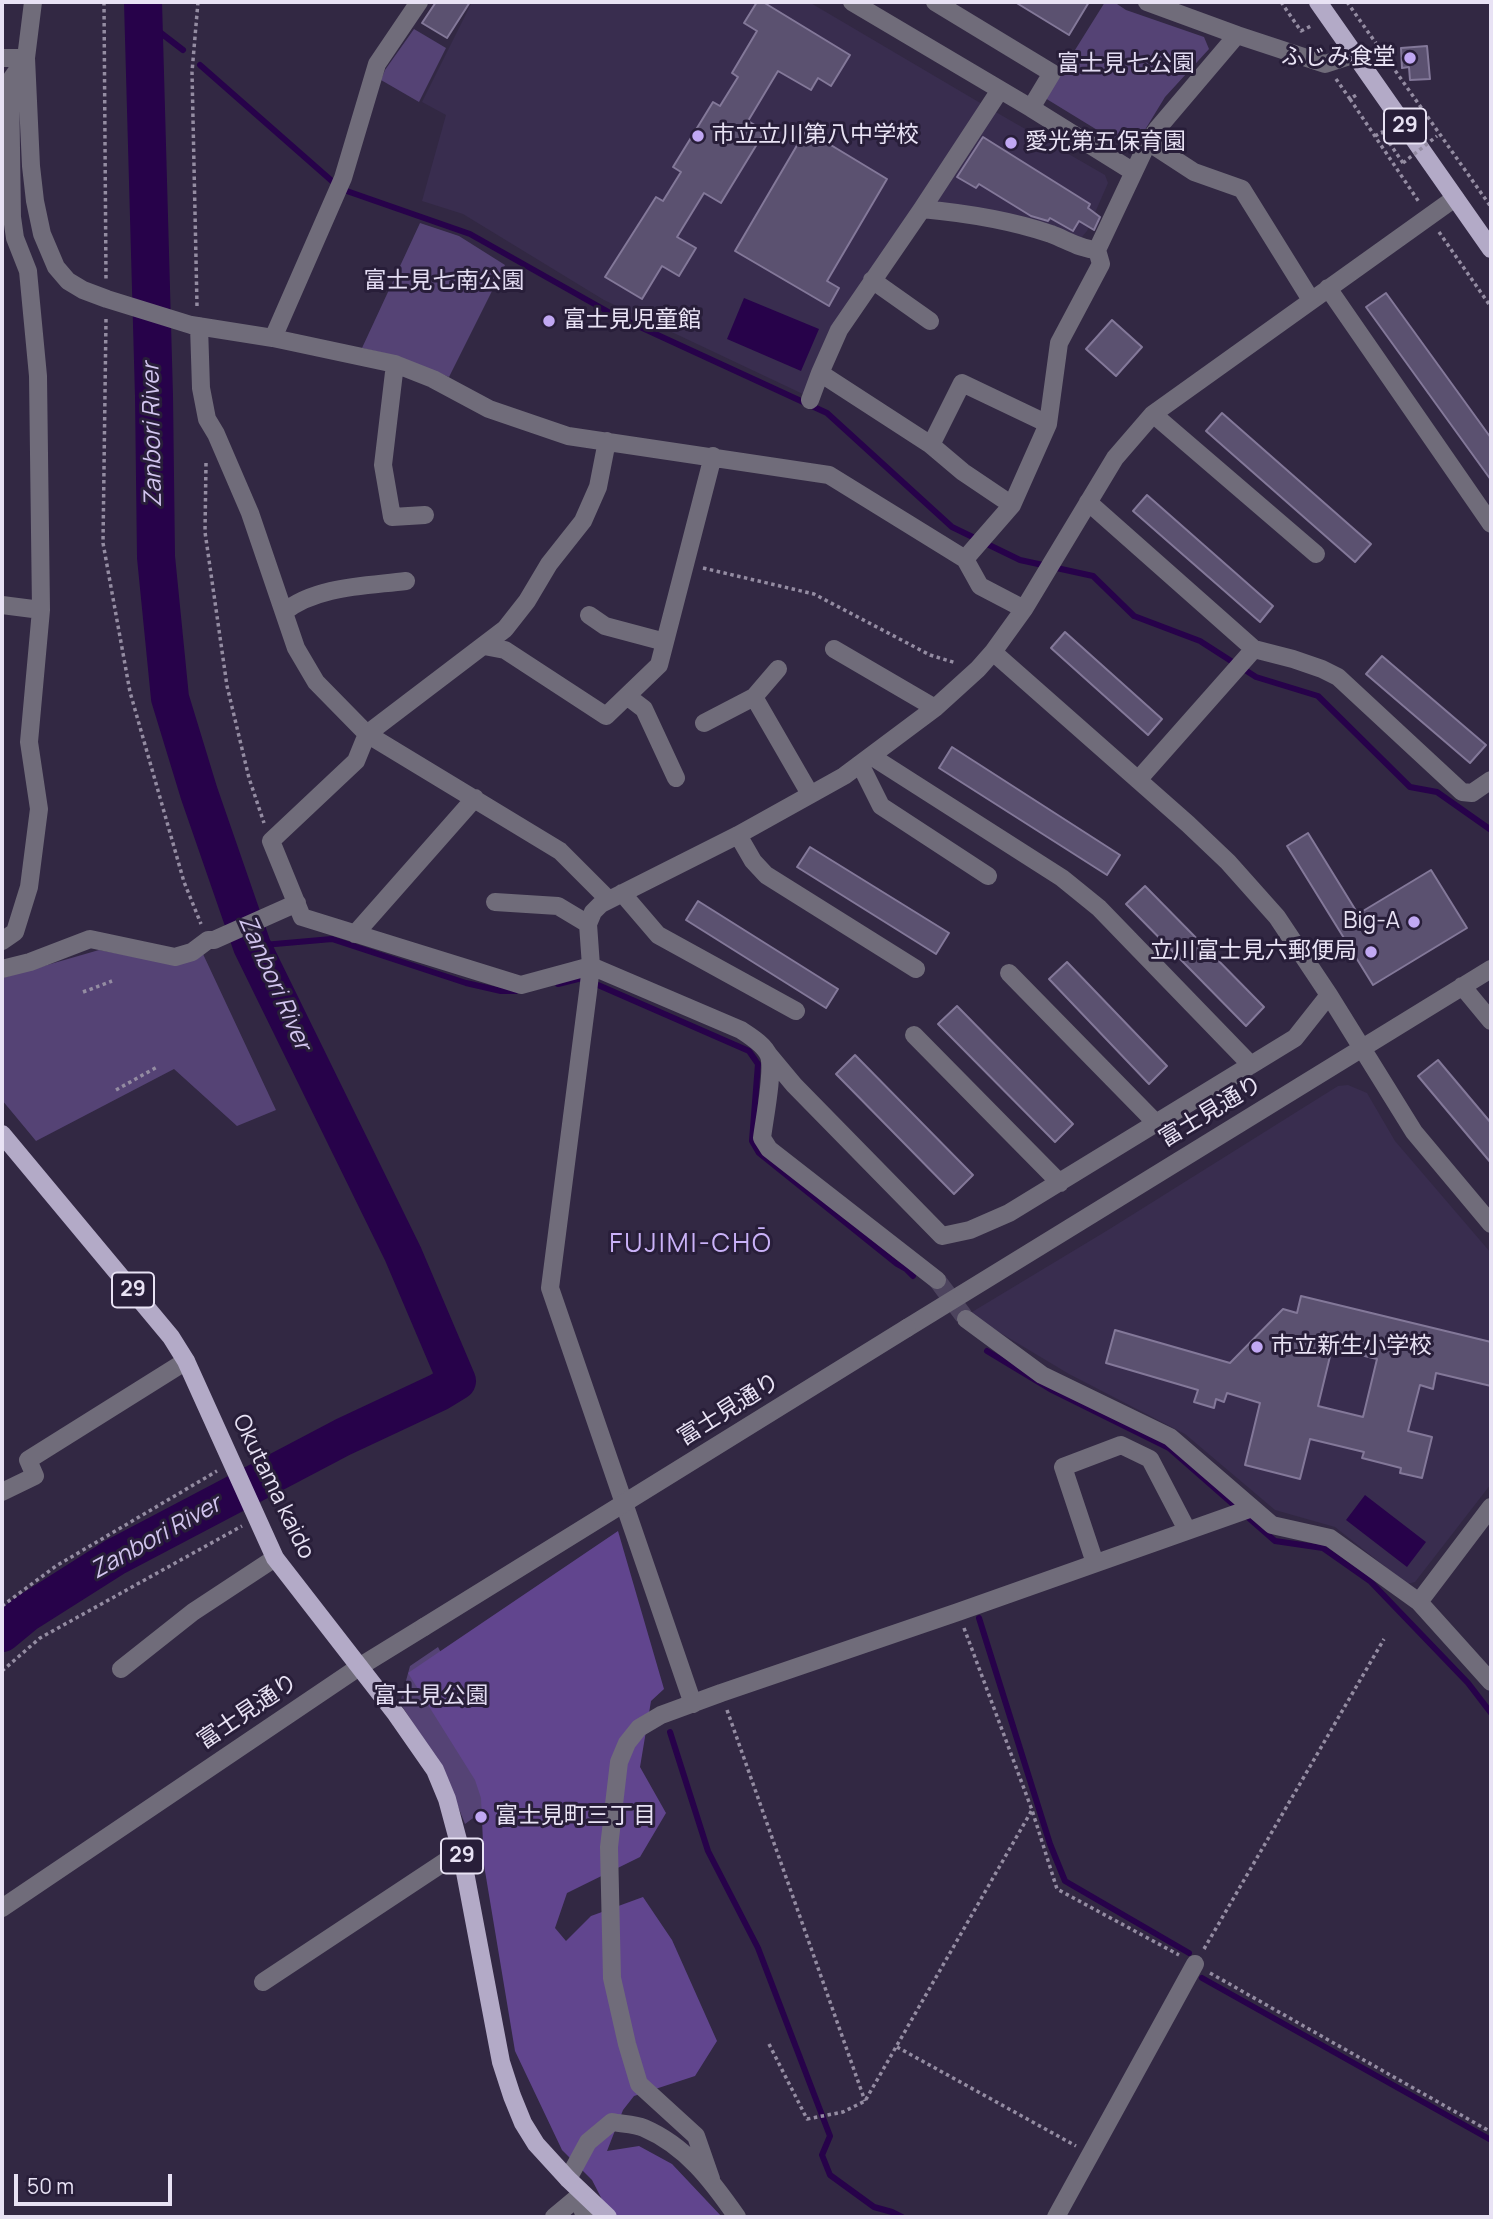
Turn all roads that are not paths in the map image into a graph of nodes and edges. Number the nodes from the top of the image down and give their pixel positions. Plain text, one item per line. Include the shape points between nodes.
1 (419, 2) edge
2 (852, 2) edge
3 (935, 2) edge
4 (1147, 2) edge
5 (1318, 2) edge
6 (33, 3) edge
7 (1237, 35) junction
8 (1356, 54) junction
9 (2, 58) edge
10 (26, 58) junction
11 (1000, 90) junction
12 (1031, 108) junction
13 (1148, 142) junction
14 (1132, 172) junction
15 (1455, 198) junction
16 (922, 209) junction
17 (1097, 250) junction
18 (1491, 250) edge
19 (872, 280) junction
20 (1328, 288) junction
21 (1311, 300) junction
22 (930, 321) dead end
23 (195, 325) junction
24 (273, 338) junction
25 (395, 364) junction
26 (820, 373) junction
27 (810, 400) dead end
28 (1153, 414) junction
29 (1048, 424) junction
30 (607, 441) junction
31 (931, 445) junction
32 (713, 456) junction
33 (1088, 502) junction
34 (1012, 505) junction
35 (425, 515) dead end
36 (1491, 524) edge
37 (970, 554) junction
38 (1315, 554) dead end
39 (406, 581) dead end
40 (2, 605) edge
41 (1024, 609) junction
42 (41, 610) junction
43 (284, 612) junction
44 (589, 615) dead end
45 (665, 642) junction
46 (484, 646) junction
47 (834, 649) dead end
48 (1254, 649) junction
49 (993, 652) junction
50 (778, 669) dead end
51 (627, 696) junction
52 (754, 696) junction
53 (935, 708) junction
54 (704, 723) dead end
55 (366, 734) junction
56 (866, 760) junction
57 (677, 778) dead end
58 (1138, 780) junction
59 (1491, 780) edge
60 (810, 794) junction
61 (475, 799) junction
62 (738, 835) junction
63 (988, 876) dead end
64 (615, 897) junction
65 (495, 902) dead end
66 (296, 903) junction
67 (588, 924) junction
68 (355, 934) junction
69 (2, 941) edge
70 (916, 969) dead end
71 (1491, 969) edge
72 (2, 970) edge
73 (1009, 972) dead end
74 (590, 978) junction
75 (1462, 986) junction
76 (1329, 995) junction
77 (796, 1010) dead end
78 (1491, 1021) edge
79 (914, 1035) dead end
80 (1362, 1048) junction
81 (769, 1055) junction
82 (1251, 1065) junction
83 (1157, 1124) junction
84 (3, 1139) edge
85 (1060, 1183) junction
86 (1491, 1224) edge
87 (937, 1280) tunnel mouth
88 (966, 1319) tunnel mouth
89 (186, 1361) junction
90 (1141, 1423) junction
91 (1138, 1453) junction
92 (2, 1492) edge
93 (1491, 1507) edge
94 (1250, 1508) junction
95 (1187, 1530) junction
96 (275, 1558) junction
97 (1096, 1563) junction
98 (1419, 1602) junction
99 (359, 1667) junction
100 (121, 1669) dead end
101 (1491, 1682) edge
102 (693, 1704) junction
103 (461, 1851) junction
104 (2, 1908) edge
105 (1195, 1964) road end
106 (262, 1982) dead end
107 (711, 2179) junction
108 (575, 2189) junction
109 (554, 2217) edge
110 (585, 2217) edge
111 (608, 2217) edge
112 (737, 2217) edge
113 (1056, 2217) edge

1 - 24 street via 377,64 339,186
2 - 11 street
3 - 12 street via 1052,73
4 - 7 street
5 - 8 main road, 29
6 - 10 street
7 - 8 street via 1325,64
7 - 13 street
8 - 15 main road, 29
9 - 10 street
10 - 23 street via 34,201 56,267 83,290
10 - 42 street via 10,80 12,217 28,271 38,376
11 - 12 street
11 - 16 street
12 - 14 street
13 - 14 street
13 - 21 street via 1194,172 1241,189
14 - 17 street
15 - 18 main road, 29
15 - 20 street
16 - 17 street via 999,220
16 - 19 street
17 - 29 street via 1101,264 1059,343
19 - 22 street
19 - 26 street via 839,330
20 - 21 street
20 - 36 street
21 - 28 street
23 - 24 street
23 - 43 street via 207,419 250,513
24 - 25 street
25 - 30 street via 489,409 568,436
25 - 35 street via 383,465 392,517
26 - 27 street
26 - 31 street
28 - 33 street via 1115,458
28 - 38 street
29 - 31 street via 962,383
29 - 34 street
30 - 32 street
30 - 46 street via 598,486 583,521 505,629
31 - 34 street
32 - 37 street via 829,475
32 - 45 street
33 - 41 street
33 - 48 street
34 - 37 street
37 - 41 street via 981,586
39 - 43 street via 337,591 296,603
40 - 42 street
41 - 49 street
42 - 69 street via 29,742 38,809 29,887 15,932
43 - 55 street via 296,648 316,682
44 - 45 street via 605,626
45 - 51 street via 659,666
46 - 51 street via 505,650 606,716
46 - 55 street
47 - 53 street
48 - 58 street
48 - 59 street via 1338,677 1462,792 1472,793
49 - 53 street
49 - 58 street
50 - 52 street
51 - 57 street via 644,709
52 - 54 street
52 - 60 street
53 - 56 street
55 - 61 street
55 - 66 street via 356,761 271,841
56 - 60 street
56 - 63 street via 881,806
56 - 82 street via 1079,891
58 - 76 street via 1228,862 1276,917
60 - 62 street
61 - 64 street via 560,851
61 - 68 street
62 - 64 street
62 - 70 street via 765,875
64 - 67 street via 593,912
64 - 77 street via 658,935
65 - 67 street via 558,906
66 - 68 street via 303,917
66 - 72 street via 175,957 90,939
67 - 74 street
68 - 74 street via 521,985
71 - 75 street, 富士見通り
73 - 83 street
74 - 81 street via 741,1030
74 - 102 street via 550,1288
75 - 78 street
75 - 80 street, 富士見通り
76 - 80 street
76 - 82 street via 1295,1038
79 - 85 street
80 - 86 street via 1414,1132
80 - 99 street, 富士見通り, bridge
81 - 85 street via 942,1236 1009,1213
81 - 87 street via 762,1139 769,1149
82 - 83 street
83 - 85 street
84 - 89 main road, Okutama kaido / 29 via 153,1313
88 - 90 street via 1042,1375
89 - 92 street via 28,1460 35,1476
89 - 96 main road, Okutama kaido / 29
90 - 91 street
90 - 94 street via 1170,1437
91 - 95 street via 1150,1459
91 - 97 street via 1121,1445 1063,1467
93 - 98 street
94 - 95 street
94 - 98 street via 1272,1525 1330,1538
95 - 97 street
96 - 99 main road, Okutama kaido / 29
96 - 100 street via 193,1612
97 - 102 street
98 - 101 street
99 - 103 main road, Okutama kaido / 29 via 435,1770
99 - 104 street, 富士見通り
102 - 107 street via 639,1728 619,1762 609,1847 612,1979 639,2084 695,2136
103 - 106 street
103 - 108 main road, Okutama kaido / 29 via 501,2062 523,2123
105 - 113 street
107 - 108 street via 681,2151 643,2127 612,2122 589,2142
107 - 112 street
108 - 109 street
108 - 110 street
108 - 111 main road, Okutama kaido / 29

